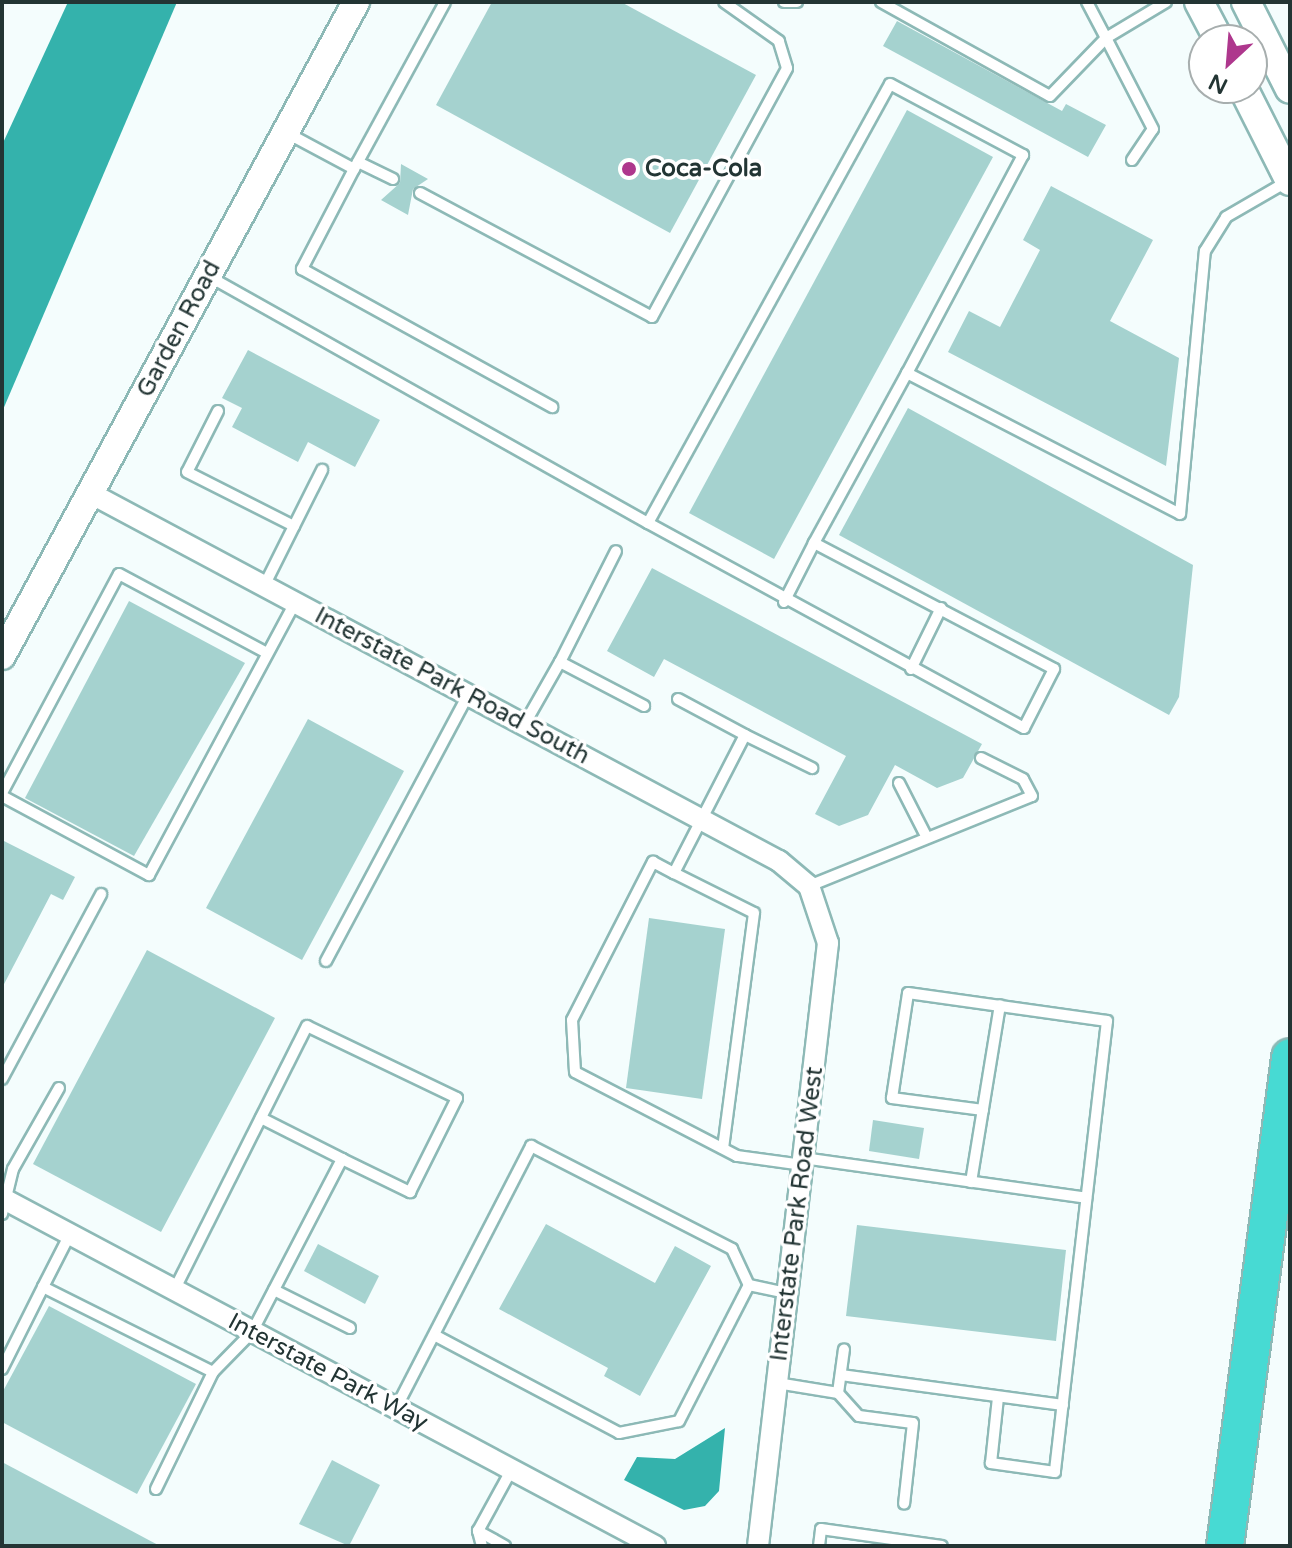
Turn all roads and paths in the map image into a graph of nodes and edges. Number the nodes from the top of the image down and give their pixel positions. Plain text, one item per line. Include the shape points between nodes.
1 (356, 2) edge
2 (445, 2) edge
3 (724, 2) edge
4 (784, 2) edge
5 (797, 2) edge
6 (881, 2) edge
7 (1087, 2) edge
8 (1166, 2) edge
9 (1199, 2) edge
10 (1246, 2) edge
11 (1211, 24) edge
12 (1106, 38) junction
13 (1290, 89) edge
14 (1251, 104) edge
15 (285, 133) junction
16 (1132, 160) dead end
17 (356, 165) junction
18 (393, 179) dead end
19 (1290, 181) edge
20 (420, 193) dead end
21 (208, 276) junction
22 (907, 373) junction
23 (552, 407) dead end
24 (218, 411) dead end
25 (322, 470) dead end
26 (90, 493) junction
27 (648, 523) junction
28 (294, 526) junction
29 (814, 543) junction
30 (616, 551) dead end
31 (264, 586) junction
32 (784, 602) junction
33 (295, 603) junction
34 (941, 608) junction
35 (267, 653) junction
36 (2, 656) edge
37 (560, 662) junction
38 (911, 669) junction
39 (468, 695) junction
40 (678, 699) dead end
41 (644, 706) dead end
42 (524, 725) junction
43 (745, 735) junction
44 (981, 758) dead end
45 (812, 768) dead end
46 (899, 783) dead end
47 (2, 795) edge
48 (701, 819) junction
49 (926, 836) junction
50 (674, 873) junction
51 (809, 886) junction
52 (101, 894) dead end
53 (326, 961) dead end
54 (1000, 1005) junction
55 (1290, 1057) edge
56 (2, 1079) edge
57 (59, 1088) dead end
58 (983, 1110) junction
59 (261, 1118) junction
60 (723, 1148) junction
61 (342, 1159) junction
62 (803, 1161) junction
63 (971, 1182) junction
64 (1086, 1198) junction
65 (4, 1204) edge
66 (70, 1234) junction
67 (749, 1285) junction
68 (43, 1287) junction
69 (174, 1290) junction
70 (274, 1290) junction
71 (788, 1293) junction
72 (350, 1328) dead end
73 (252, 1332) junction
74 (436, 1336) junction
75 (844, 1349) dead end
76 (2, 1369) edge
77 (213, 1372) junction
78 (841, 1375) junction
79 (777, 1383) junction
80 (838, 1393) junction
81 (998, 1398) junction
82 (1063, 1405) junction
83 (396, 1408) junction
84 (512, 1469) junction
85 (156, 1489) dead end
86 (904, 1504) dead end
87 (478, 1531) junction
88 (482, 1546) edge
89 (505, 1546) edge
90 (655, 1546) edge
91 (758, 1546) edge
92 (819, 1546) edge
93 (942, 1546) edge
94 (1225, 1546) edge

1 - 15 street, Garden Road
2 - 17 lane
3 - 20 lane via 779,41 787,68 652,317
4 - 5 lane
6 - 12 lane via 1050,96
7 - 12 lane
8 - 12 lane
9 - 11 main road
10 - 13 main road
12 - 16 lane via 1153,129
14 - 19 main road
15 - 17 lane
15 - 21 street, Garden Road
17 - 18 lane
17 - 23 lane via 302,269
19 - 22 lane via 1226,217 1205,251 1180,514
21 - 26 street, Garden Road
21 - 27 lane
22 - 27 lane via 1023,155 890,84
22 - 29 lane
24 - 28 lane via 187,472
25 - 28 lane
26 - 31 street, Interstate Park Road South
26 - 36 street, Garden Road
27 - 32 lane
28 - 31 lane
29 - 32 lane
29 - 34 lane
30 - 37 lane
31 - 33 street, Interstate Park Road South
32 - 38 lane
33 - 35 lane
33 - 39 street, Interstate Park Road South
34 - 38 lane
34 - 38 lane via 1054,669 1024,728
35 - 47 lane via 119,574
35 - 47 lane via 149,875
37 - 41 lane
37 - 42 lane
39 - 42 street, Interstate Park Road South
39 - 53 lane
40 - 43 lane
42 - 48 street, Interstate Park Road South
43 - 45 lane
43 - 48 lane
44 - 49 lane via 1023,779 1032,796
46 - 49 lane
48 - 50 lane
48 - 51 street, Interstate Park Road South via 791,868
49 - 51 lane
50 - 60 lane via 754,913
50 - 60 lane via 653,862 572,1020 575,1072
51 - 62 street, Interstate Park Road West via 828,943
52 - 56 lane
54 - 58 lane
54 - 58 lane via 908,993 892,1098
54 - 64 lane via 1107,1021
55 - 94 highway
57 - 65 lane via 13,1169
58 - 63 lane
59 - 61 lane
59 - 61 lane via 307,1026 457,1098 410,1192
59 - 69 lane
60 - 62 lane
61 - 70 lane
62 - 63 lane
62 - 71 street, Interstate Park Road West
63 - 64 lane
64 - 82 lane
65 - 66 street, Interstate Park Way
66 - 68 lane
66 - 69 street, Interstate Park Way
67 - 71 lane
67 - 74 lane via 679,1421 619,1433
67 - 74 lane via 732,1249 531,1146
68 - 76 lane
68 - 77 lane
69 - 73 street, Interstate Park Way
70 - 72 lane
70 - 73 lane
71 - 79 street, Interstate Park Road West
73 - 77 lane
73 - 83 street, Interstate Park Way
74 - 83 lane
75 - 78 lane
77 - 85 lane
78 - 80 lane
78 - 81 lane
79 - 80 lane
79 - 91 street, Interstate Park Road West
80 - 86 lane via 859,1416 913,1423
81 - 82 lane
81 - 82 lane via 991,1463 1055,1472
83 - 84 street, Interstate Park Way
84 - 87 lane
84 - 90 street, Interstate Park Way
87 - 88 lane
87 - 89 lane
92 - 93 lane via 821,1529

